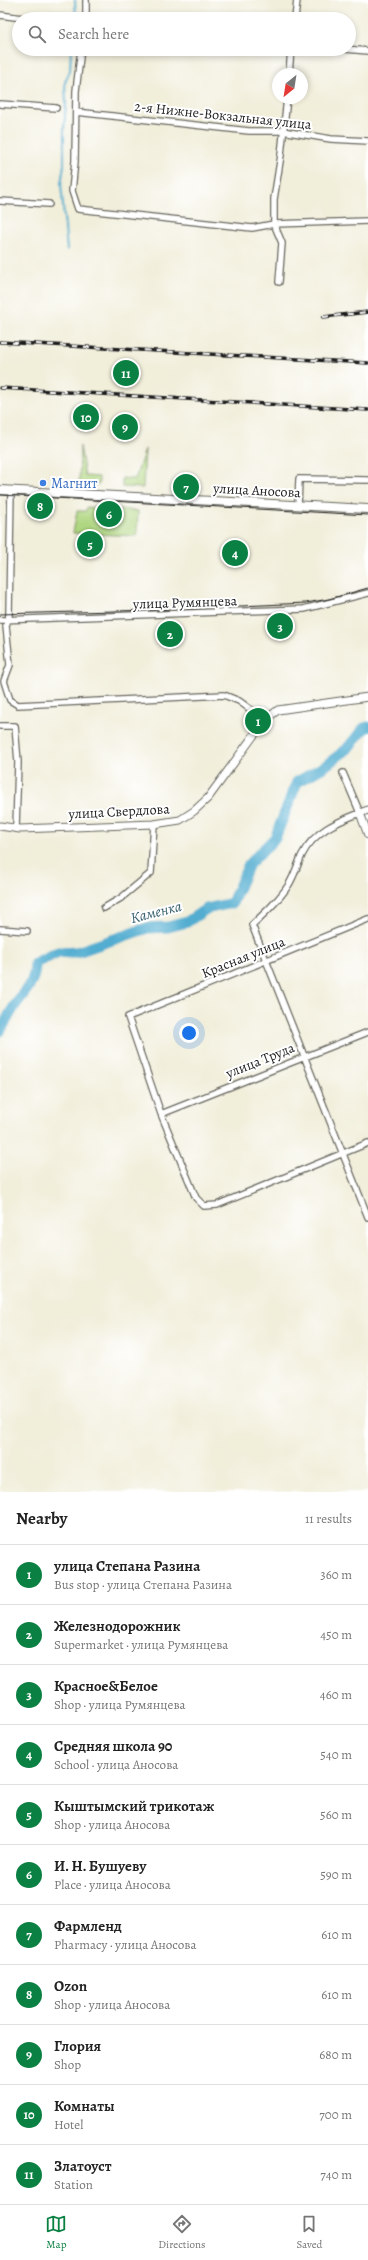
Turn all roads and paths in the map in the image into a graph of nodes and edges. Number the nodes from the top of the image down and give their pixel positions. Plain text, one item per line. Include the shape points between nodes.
1 (86, 0) edge
2 (297, 0) edge
3 (86, 12) edge
4 (295, 12) edge
5 (0, 15) edge
6 (12, 17) edge
7 (356, 50) edge
8 (368, 51) edge
9 (80, 56) edge
10 (290, 56) edge
11 (289, 68) edge
12 (0, 104) edge
13 (285, 104) edge
14 (56, 108) dead end
15 (76, 112) junction
16 (282, 130) junction
17 (368, 141) edge
18 (0, 201) edge
19 (48, 204) dead end
20 (368, 221) edge
21 (274, 224) junction
22 (279, 282) dead end
23 (368, 480) edge
24 (0, 490) edge
25 (11, 490) junction
26 (298, 506) junction
27 (368, 509) edge
28 (368, 593) edge
29 (0, 620) edge
30 (8, 620) junction
31 (368, 697) edge
32 (265, 720) junction
33 (0, 726) edge
34 (343, 773) dead end
35 (368, 810) edge
36 (360, 813) junction
37 (154, 824) junction
38 (0, 826) edge
39 (16, 828) junction
40 (368, 834) edge
41 (104, 908) dead end
42 (368, 919) edge
43 (0, 928) edge
44 (27, 931) dead end
45 (267, 961) junction
46 (368, 1032) edge
47 (303, 1056) junction
48 (161, 1114) junction
49 (368, 1143) edge
50 (344, 1153) junction
51 (368, 1217) edge

1 - 3 street
2 - 4 street
5 - 6 street
7 - 8 street
9 - 15 street
10 - 11 street
12 - 14 street
13 - 16 street
15 - 16 street, 2-я Нижне-Вокзальная улица via 250,131
15 - 21 street via 72,191 78,209 252,228
16 - 17 street, 2-я Нижне-Вокзальная улица via 332,139
16 - 21 street via 274,199
18 - 19 street
20 - 21 street
21 - 22 street via 282,243
23 - 26 street via 299,479
24 - 25 main road, улица Аносова
25 - 26 main road, улица Аносова
25 - 30 street
26 - 27 main road, улица Аносова
28 - 30 street, улица Румянцева via 304,609
29 - 30 street, улица Румянцева
30 - 32 street via 6,626 10,665 4,681 10,700 18,705 224,695
31 - 32 street via 278,710
32 - 37 street, улица Свердлова via 208,798 180,820
33 - 39 street via 14,726 18,762
34 - 36 street
35 - 36 street
36 - 40 street
36 - 45 street via 334,824 312,840 288,886 278,900 252,925
37 - 39 street, улица Свердлова
37 - 41 street via 151,873 121,898
38 - 39 street, улица Свердлова
42 - 45 street, Красная улица
43 - 44 street
45 - 47 street
45 - 48 street, Красная улица via 128,1017
46 - 47 street, улица Труда
47 - 48 street, улица Труда
47 - 50 street
48 - 50 street via 196,1198 200,1204 209,1207
49 - 50 street
50 - 51 street

